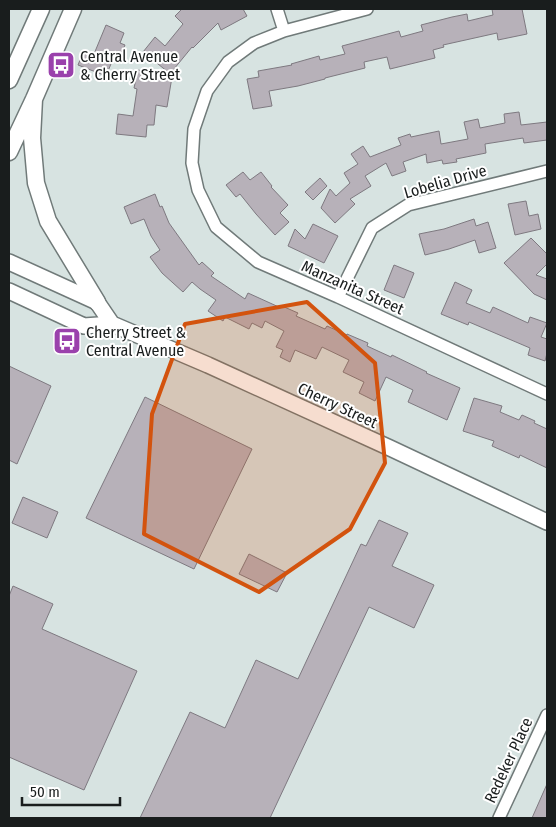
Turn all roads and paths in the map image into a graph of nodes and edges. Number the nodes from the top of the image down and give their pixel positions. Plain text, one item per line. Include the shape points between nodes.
1 (42, 9) edge
2 (73, 9) edge
3 (277, 9) edge
4 (367, 9) edge
5 (284, 31) junction
6 (9, 80) edge
7 (34, 99) junction
8 (9, 152) edge
9 (547, 170) edge
10 (9, 262) edge
11 (9, 291) edge
12 (338, 297) junction
13 (97, 302) junction
14 (112, 324) junction
15 (547, 394) edge
16 (547, 522) edge
17 (547, 715) edge
18 (499, 818) edge

1 - 6 main road
2 - 7 main road
3 - 5 street
4 - 5 street, Manzanita Street
5 - 12 street, Manzanita Street via 254,43 228,62 207,92 194,129 192,163 198,190 216,227 258,262
7 - 8 main road
7 - 13 main road via 32,138 39,193 48,220
9 - 12 street, Lobelia Drive via 408,205 372,228
10 - 13 street
11 - 14 street, Cherry Street via 84,326
12 - 15 street, Manzanita Street
13 - 14 street
14 - 16 street, Cherry Street
17 - 18 street, Redeker Place

